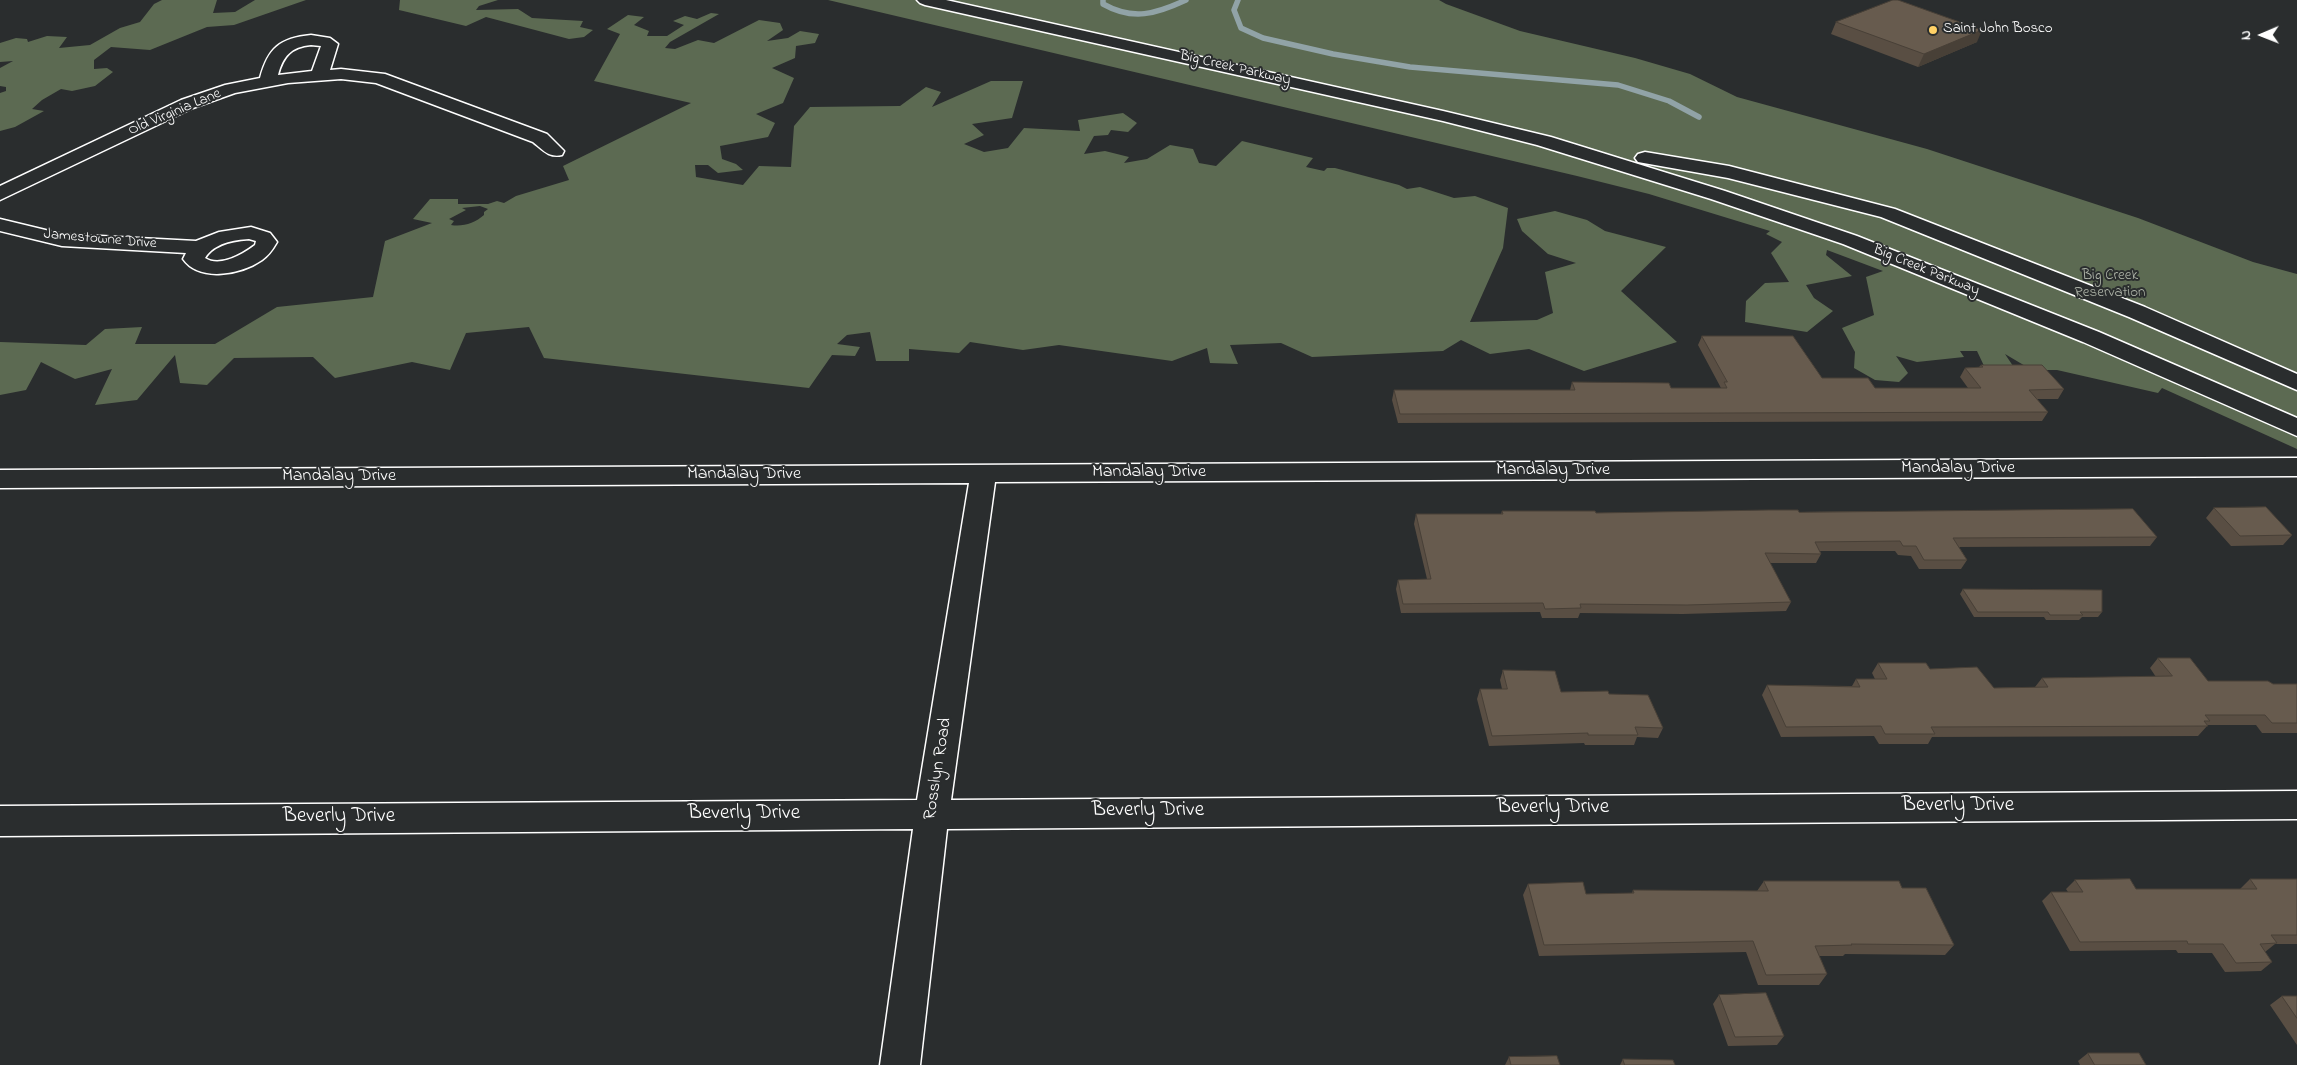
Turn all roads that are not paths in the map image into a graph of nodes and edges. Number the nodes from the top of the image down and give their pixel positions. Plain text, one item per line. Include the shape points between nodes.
1 (925, 0) edge
2 (318, 74) junction
3 (268, 81) junction
4 (1544, 141) junction
5 (556, 151) dead end
6 (1729, 172) junction
7 (0, 194) edge
8 (1718, 195) junction
9 (0, 225) edge
10 (201, 248) dead end
11 (2297, 382) edge
12 (2297, 428) edge
13 (2297, 467) edge
14 (983, 474) junction
15 (0, 479) edge
16 (2297, 805) edge
17 (932, 813) junction
18 (0, 821) edge
19 (900, 1065) edge

1 - 4 street, Big Creek Parkway
2 - 3 street, Old Virginia Lane
2 - 3 street via 330,44 307,40 277,53
2 - 5 street, Old Virginia Lane via 362,76 397,84 540,138
3 - 7 street, Old Virginia Lane via 187,104
4 - 6 street, Big Creek Parkway
4 - 8 street, Big Creek Parkway
6 - 8 street
6 - 11 street, Big Creek Parkway via 1888,213 2137,312
8 - 12 street, Big Creek Parkway via 1850,240 2072,329
9 - 10 street, Jamestowne Drive via 62,240
13 - 14 street, Mandalay Drive
14 - 15 street, Mandalay Drive
14 - 17 street, Rosslyn Road
16 - 17 street, Beverly Drive
17 - 18 street, Beverly Drive
17 - 19 street, Rosslyn Road

